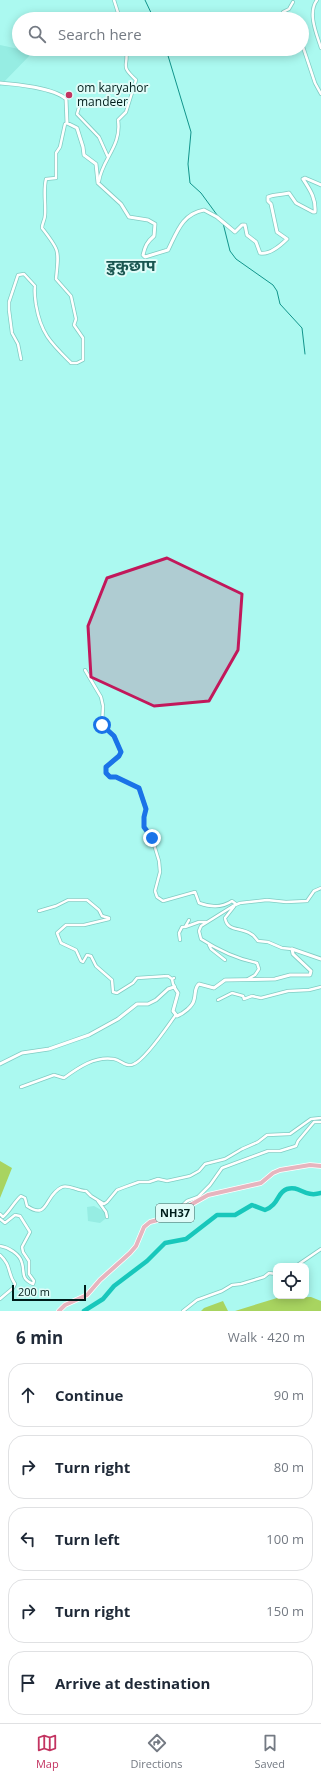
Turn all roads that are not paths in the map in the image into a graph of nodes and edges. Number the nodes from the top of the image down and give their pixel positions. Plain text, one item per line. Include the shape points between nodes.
1 (114, 0) edge
2 (316, 0) edge
3 (293, 2) dead end
4 (118, 12) edge
5 (283, 12) edge
6 (321, 48) edge
7 (127, 56) edge
8 (306, 56) edge
9 (0, 83) edge
10 (321, 94) edge
11 (81, 101) dead end
12 (67, 123) junction
13 (108, 158) junction
14 (99, 183) junction
15 (321, 185) edge
16 (21, 359) dead end
17 (84, 670) dead end
18 (321, 888) edge
19 (236, 904) junction
20 (39, 911) dead end
21 (190, 920) dead end
22 (206, 922) junction
23 (185, 927) junction
24 (180, 940) dead end
25 (209, 945) junction
26 (292, 949) junction
27 (321, 959) edge
28 (225, 960) dead end
29 (247, 980) junction
30 (321, 987) edge
31 (178, 993) junction
32 (218, 1000) dead end
33 (176, 1016) junction
34 (0, 1064) edge
35 (21, 1087) dead end
36 (321, 1118) edge
37 (321, 1122) edge
38 (321, 1166) edge
39 (96, 1199) junction
40 (176, 1213) junction
41 (0, 1214) edge
42 (107, 1217) dead end
43 (0, 1219) edge
44 (0, 1246) edge
45 (321, 1249) edge
46 (0, 1255) edge
47 (300, 1263) edge
48 (273, 1274) edge
49 (0, 1299) edge
50 (59, 1311) edge
51 (183, 1311) edge

1 - 4 street
2 - 6 street via 313,25
3 - 5 street
7 - 13 street via 126,70 136,80 126,112 118,120 120,129 114,149
8 - 10 street
9 - 12 street via 29,86 60,94 66,99
11 - 13 street via 77,114 99,137
12 - 14 street via 77,128 84,155 96,164
12 - 16 street via 62,129 60,146 56,153 56,178 46,179 45,183 45,218 42,228 58,253 56,279 71,296 76,319 74,326 83,338 83,360 70,363 43,331 38,318 35,286 24,274 18,275 9,302 12,333 18,344
13 - 14 street
14 - 15 street via 121,204 129,216 155,224 154,236 144,250 145,257 168,250 181,223 196,212 206,210 235,232 242,224 245,225 247,235 256,242 260,253 278,248 287,239 277,232 268,197 289,193 296,203 315,212 314,196 303,179
17 - 19 street via 101,697 102,725 114,736 121,752 106,767 106,773 139,788 145,804 144,827 152,838 159,861 160,872 155,890 157,897 163,901 195,892 199,903 210,907 232,901
18 - 19 street via 314,891 307,901 267,900
19 - 22 street
19 - 26 street via 225,918 231,928 252,934 258,941
20 - 31 street via 68,900 87,900 102,916 109,919 84,925 66,925 57,932 61,943 76,950 83,962 87,955 91,956 96,966 112,980 113,992 117,993 137,978 168,976 173,979
21 - 23 street
22 - 23 street
22 - 25 street via 199,931 201,939
23 - 24 street via 178,933
25 - 28 street
25 - 29 street via 257,963 259,969
26 - 27 street
26 - 29 street via 293,954 311,971 310,975
29 - 33 street via 225,980 214,988 199,984 194,1002 182,1014
30 - 32 street via 260,998 252,996 244,999 243,996 232,993
31 - 33 street via 173,1011
31 - 34 street via 174,987 168,989 156,1000 148,1004 137,1004 89,1036 49,1049 22,1053
33 - 35 street via 162,1036 133,1065 128,1066 115,1059 90,1061 64,1078 54,1075
36 - 39 street via 311,1119 290,1134 267,1135 225,1159 205,1164 190,1176 167,1181 158,1179 139,1182 118,1190 104,1204
37 - 40 street via 314,1122 296,1146 280,1151 268,1151 222,1168 198,1197 187,1201
38 - 40 main road, NH37 via 310,1165 280,1170 261,1183 208,1195
39 - 41 street via 86,1191 63,1186 52,1193 44,1208 39,1211 35,1212 27,1206 25,1198 21,1196 7,1213 3,1216
39 - 42 street
40 - 50 main road, NH37 via 147,1224 136,1246 123,1260 87,1295 65,1305
43 - 44 street via 5,1223 15,1215 20,1216 30,1232 22,1247 29,1261 29,1274 34,1281 33,1284 24,1275 22,1261 13,1251
45 - 47 street
46 - 49 street via 10,1268 11,1279 15,1284
48 - 51 street via 232,1285 197,1300

